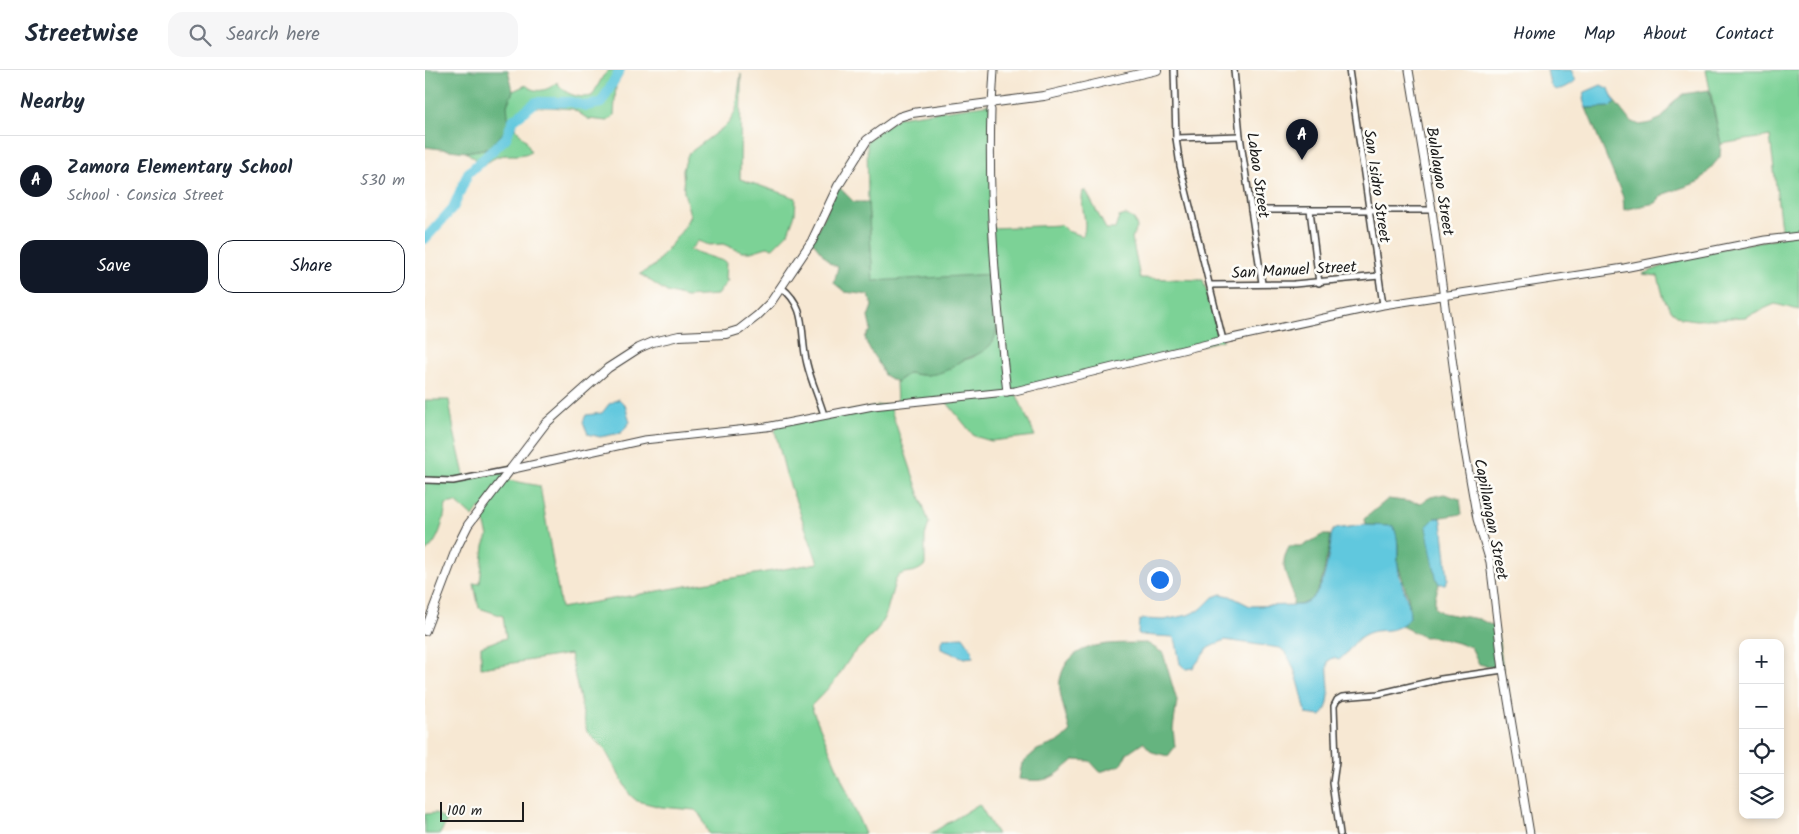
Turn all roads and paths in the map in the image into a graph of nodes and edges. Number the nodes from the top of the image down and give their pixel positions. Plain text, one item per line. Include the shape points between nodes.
1 (994, 70) edge
2 (1157, 70) edge
3 (1174, 70) edge
4 (1234, 70) edge
5 (1349, 70) edge
6 (1409, 70) edge
7 (1145, 72) edge
8 (991, 107) junction
9 (1240, 136) junction
10 (1176, 138) junction
11 (1251, 210) junction
12 (1310, 210) junction
13 (1369, 210) junction
14 (1432, 210) junction
15 (1799, 236) edge
16 (1379, 276) junction
17 (1319, 282) junction
18 (1262, 283) junction
19 (1210, 285) junction
20 (781, 286) junction
21 (1445, 297) junction
22 (1383, 305) junction
23 (1223, 340) junction
24 (1007, 392) junction
25 (824, 415) junction
26 (509, 470) junction
27 (425, 480) edge
28 (425, 632) edge
29 (1503, 670) junction
30 (1341, 834) edge
31 (1530, 834) edge

1 - 8 street
2 - 7 main road
3 - 10 street
4 - 9 street, Labao Street
5 - 13 street, San Isidro Street
6 - 14 street, Bulalayao Street
7 - 8 main road
8 - 20 main road via 948,107 899,117 867,140 838,186 812,241
8 - 24 street via 989,164 993,259
9 - 10 street
9 - 11 street, Labao Street
10 - 19 street via 1188,201
11 - 12 street
11 - 18 street, Labao Street
12 - 13 street
12 - 17 street
13 - 14 street
13 - 16 street, San Isidro Street
14 - 21 street, Bulalayao Street
15 - 21 street
16 - 17 street, San Manuel Street
16 - 22 street, San Isidro Street
17 - 18 street, San Manuel Street
18 - 19 street, San Manuel Street
19 - 23 street
20 - 25 street via 791,295 802,318 808,366
20 - 26 main road via 757,316 739,330 653,342 608,368 545,424
21 - 22 street
21 - 29 street, Capillangan Street via 1463,439 1477,519 1490,562
22 - 23 street
23 - 24 street
24 - 25 street via 881,405
25 - 26 street via 766,427 644,440
26 - 27 street via 453,481
26 - 28 main road via 468,525 457,546
29 - 30 street via 1337,700 1334,706 1336,761 1333,783
29 - 31 street, Capillangan Street

